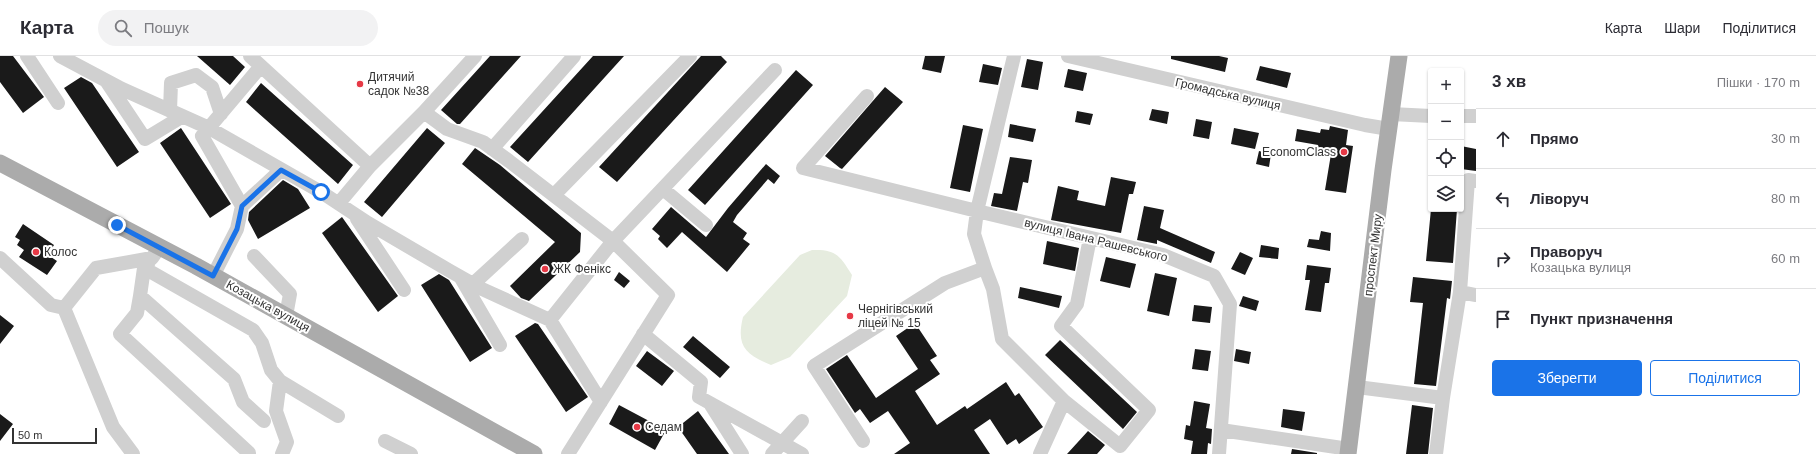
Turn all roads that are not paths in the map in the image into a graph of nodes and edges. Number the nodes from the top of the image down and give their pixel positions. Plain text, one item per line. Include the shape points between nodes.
1 (27, 56) edge
2 (60, 56) edge
3 (250, 56) edge
4 (475, 56) edge
5 (574, 56) edge
6 (690, 56) edge
7 (1014, 56) edge
8 (1068, 56) edge
9 (1399, 56) edge
10 (261, 66) junction
11 (775, 70) dead end
12 (106, 80) junction
13 (867, 96) dead end
14 (58, 103) dead end
15 (424, 112) junction
16 (177, 114) junction
17 (221, 114) junction
18 (1428, 116) edge
19 (1464, 116) edge
20 (1476, 116) edge
21 (1390, 121) junction
22 (209, 128) junction
23 (492, 149) junction
24 (0, 163) edge
25 (370, 166) junction
26 (281, 170) junction
27 (1476, 182) edge
28 (663, 189) junction
29 (554, 195) junction
30 (339, 204) junction
31 (242, 206) junction
32 (977, 211) junction
33 (353, 214) junction
34 (706, 225) dead end
35 (1090, 238) junction
36 (522, 239) dead end
37 (613, 241) junction
38 (254, 256) dead end
39 (0, 258) edge
40 (152, 258) junction
41 (985, 268) junction
42 (213, 276) junction
43 (467, 281) junction
44 (404, 290) dead end
45 (1460, 292) junction
46 (1476, 295) edge
47 (140, 296) junction
48 (64, 308) junction
49 (286, 316) junction
50 (550, 320) junction
51 (643, 334) junction
52 (500, 345) dead end
53 (280, 381) junction
54 (1357, 386) junction
55 (1443, 398) junction
56 (1064, 401) junction
57 (600, 402) junction
58 (710, 403) junction
59 (338, 416) dead end
60 (264, 421) dead end
61 (802, 421) dead end
62 (1221, 430) junction
63 (385, 441) dead end
64 (863, 441) dead end
65 (782, 443) junction
66 (1349, 452) edge
67 (249, 453) dead end
68 (133, 454) edge
69 (282, 454) edge
70 (411, 454) edge
71 (534, 454) edge
72 (568, 454) edge
73 (742, 454) edge
74 (772, 454) edge
75 (802, 454) edge
76 (1040, 454) edge
77 (1219, 454) edge
78 (1436, 454) edge

1 - 14 street
2 - 12 street
3 - 10 street
4 - 15 street
5 - 23 street
6 - 29 street
7 - 32 street
8 - 21 street, Громадська вулиця via 1365,125
9 - 21 main road, проспект Миру
10 - 17 street
10 - 25 street
11 - 28 street
12 - 16 street
12 - 16 street via 145,139
13 - 32 street, вулиця Івана Рашевського via 803,168
15 - 23 street via 447,129 482,142
15 - 25 street
16 - 17 street via 171,83 196,75 212,87
16 - 22 street
17 - 22 street
18 - 21 street, Громадська вулиця
19 - 20 street
21 - 54 main road, проспект Миру
22 - 26 street
22 - 31 street via 202,136
23 - 29 street
24 - 40 main road, Козацька вулиця
25 - 30 street
26 - 30 street
26 - 31 street
27 - 45 street via 1468,180
28 - 34 street
28 - 37 street
29 - 37 street
30 - 33 street
31 - 42 street via 237,229
32 - 35 street, вулиця Івана Рашевського
32 - 41 street via 974,234
33 - 43 street
33 - 44 street
35 - 56 street via 1077,304 1060,326 1149,410 1120,446
35 - 62 street, вулиця Івана Рашевського via 1163,255 1214,276 1230,304
36 - 43 street
37 - 50 street
37 - 51 street via 668,294
38 - 49 street via 290,294
39 - 48 street via 51,305
40 - 42 main road, Козацька вулиця
40 - 47 street
40 - 48 street via 96,268
40 - 53 street via 253,330
41 - 56 street via 993,290 1002,340
41 - 64 street via 944,283 814,366
42 - 49 main road, Козацька вулиця
43 - 50 street
43 - 52 street
45 - 46 street
45 - 55 street
47 - 60 street via 234,379 243,402
47 - 67 street via 137,313 120,334
48 - 68 street via 113,427
49 - 71 main road, Козацька вулиця
50 - 57 street
51 - 57 street
51 - 58 street via 701,382 699,397
53 - 59 street
53 - 69 street via 276,411 287,442
54 - 55 street
54 - 66 main road, проспект Миру
55 - 78 street
56 - 76 street
57 - 72 street
58 - 65 street
58 - 73 street
61 - 65 street
62 - 66 street
62 - 77 street, вулиця Івана Рашевського
63 - 70 street
65 - 74 street
65 - 75 street

